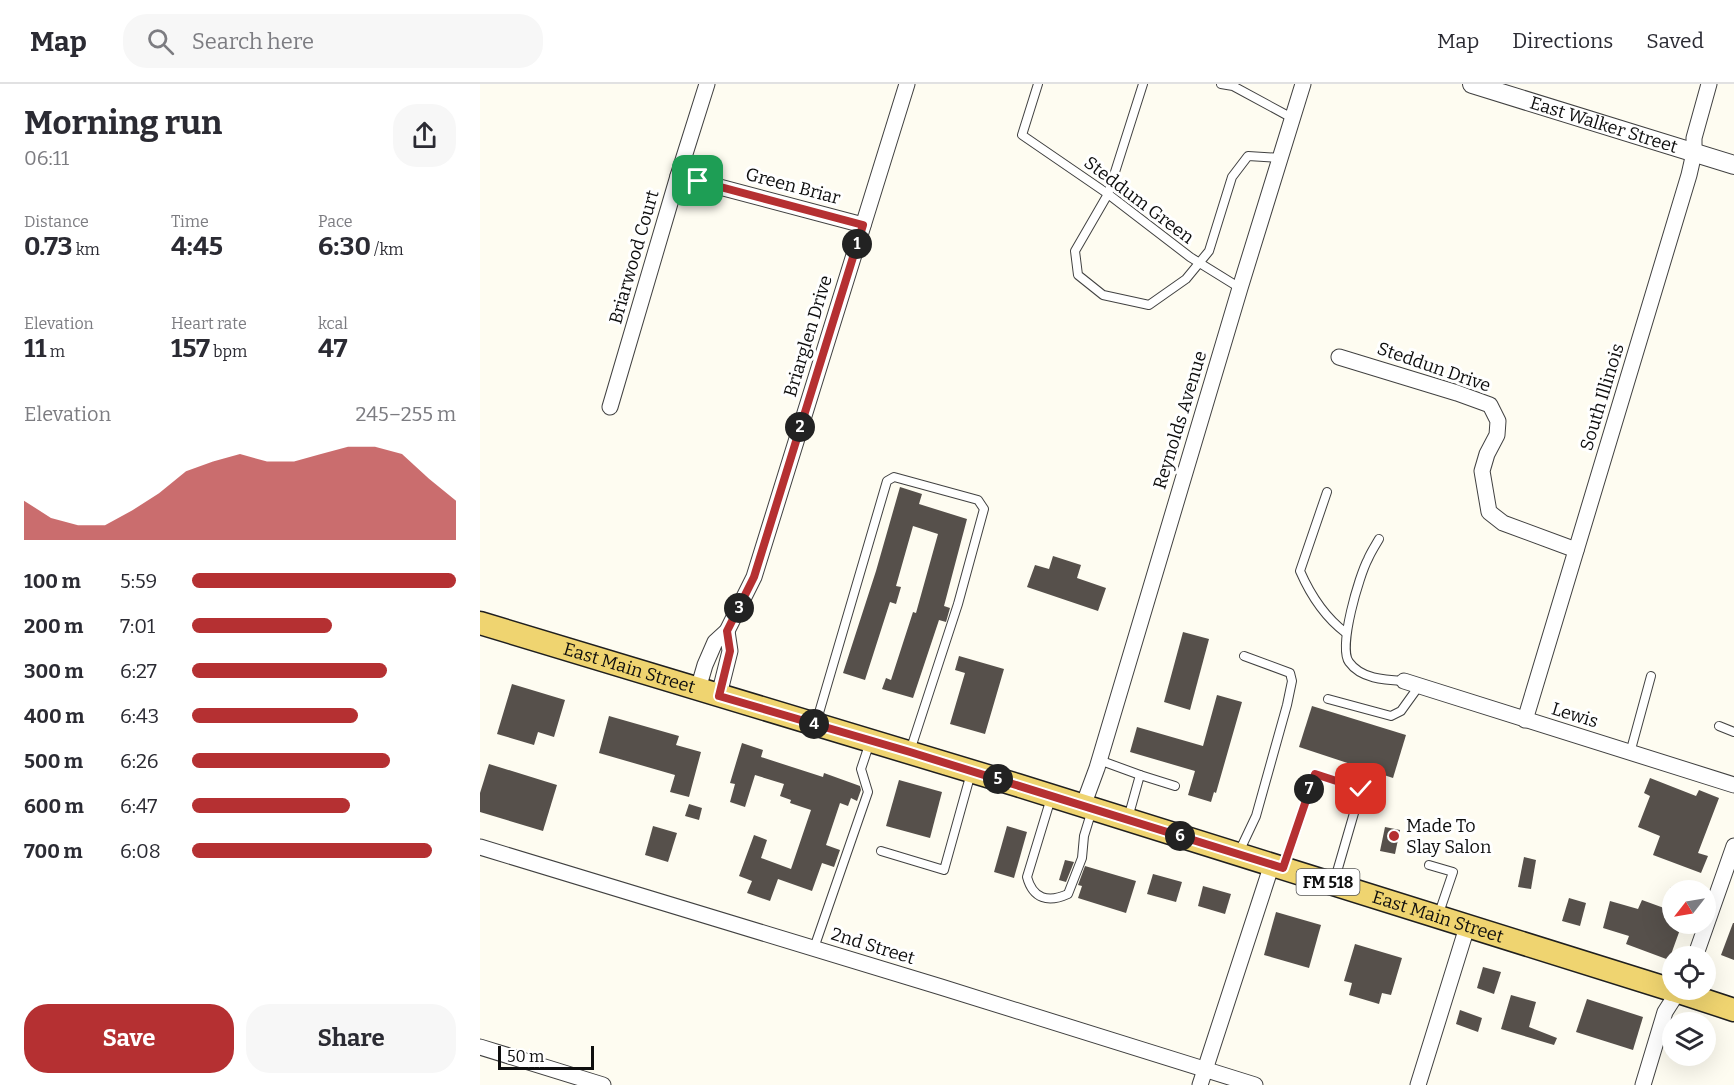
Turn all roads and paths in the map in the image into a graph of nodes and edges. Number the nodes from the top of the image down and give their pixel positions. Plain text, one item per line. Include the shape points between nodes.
1 (707, 84) edge
2 (907, 84) edge
3 (1038, 84) edge
4 (1143, 84) edge
5 (1221, 84) edge
6 (1303, 84) edge
7 (1472, 84) edge
8 (1710, 84) edge
9 (1505, 89) edge
10 (1292, 118) junction
11 (1694, 153) junction
12 (1280, 158) junction
13 (1734, 165) edge
14 (678, 176) junction
15 (1108, 194) junction
16 (863, 225) junction
17 (1199, 263) junction
18 (1240, 288) junction
19 (1340, 357) dead end
20 (610, 407) dead end
21 (1327, 492) dead end
22 (1379, 539) dead end
23 (1576, 550) junction
24 (480, 623) edge
25 (727, 631) junction
26 (1346, 633) junction
27 (1244, 656) dead end
28 (1651, 676) dead end
29 (1411, 684) junction
30 (709, 692) junction
31 (1328, 699) dead end
32 (1525, 720) junction
33 (815, 724) junction
34 (1719, 726) dead end
35 (1734, 732) edge
36 (870, 740) junction
37 (910, 752) junction
38 (1630, 753) junction
39 (1098, 764) junction
40 (972, 772) junction
41 (1140, 775) junction
42 (1734, 785) edge
43 (1175, 786) dead end
44 (1052, 796) junction
45 (1088, 807) junction
46 (1127, 819) junction
47 (1734, 846) edge
48 (480, 847) edge
49 (881, 851) dead end
50 (1239, 854) junction
51 (1429, 865) dead end
52 (1277, 866) junction
53 (1333, 884) junction
54 (1438, 917) junction
55 (1467, 927) junction
56 (1699, 946) edge
57 (814, 948) junction
58 (1662, 986) edge
59 (1671, 1000) edge
60 (1705, 1000) edge
61 (1734, 1010) edge
62 (480, 1047) edge
63 (1204, 1070) junction
64 (603, 1085) edge
65 (1200, 1085) edge
66 (1255, 1085) edge
67 (1418, 1085) edge
68 (1643, 1085) edge

1 - 14 street, Briarwood Court
2 - 16 street, Briarglen Drive
3 - 15 lane, Steddum Green via 1022,135
4 - 15 lane
5 - 10 lane via 1233,86
6 - 10 street, Reynolds Avenue
7 - 9 street, East Walker Street
8 - 11 street, South Illinois via 1694,138
9 - 11 street, East Walker Street
10 - 12 street, Reynolds Avenue
11 - 13 street, East Walker Street
11 - 23 street, South Illinois
12 - 17 lane via 1248,156 1232,177 1209,251
12 - 18 street, Reynolds Avenue
14 - 16 street, Green Briar
14 - 20 street, Briarwood Court
15 - 17 lane, Steddum Green
15 - 17 lane via 1075,251 1078,274 1103,294 1149,305 1186,279
16 - 25 street, Briarglen Drive via 754,577
17 - 18 lane, Steddum Green
18 - 39 street, Reynolds Avenue
19 - 23 street, Steddun Drive via 1490,405 1498,421 1497,435 1482,471 1489,512 1503,523
21 - 26 lane via 1300,571 1323,609
22 - 26 lane via 1367,561
23 - 32 street, South Illinois
24 - 30 main road, East Main Street / FM 518
25 - 30 street, Briarglen Drive via 730,651
25 - 30 street, Briarglen Drive via 715,642 705,665
26 - 29 lane via 1347,660 1358,672
27 - 50 lane via 1290,673 1293,681 1256,816
28 - 38 lane
29 - 31 lane via 1401,711 1391,716
29 - 32 street, Lewis
30 - 33 main road, East Main Street / FM 518
32 - 38 street, Lewis
33 - 36 main road, East Main Street / FM 518
33 - 37 lane via 887,481 894,477 978,500 984,509
34 - 35 lane
36 - 37 main road, East Main Street / FM 518
36 - 57 lane via 861,769 868,792
37 - 40 main road, East Main Street / FM 518
38 - 42 street, Lewis
39 - 41 lane
39 - 45 street, Reynolds Avenue
40 - 44 main road, East Main Street / FM 518
40 - 49 lane via 944,870
41 - 43 lane
41 - 46 lane
44 - 45 main road, East Main Street / FM 518
44 - 45 lane via 1027,877 1035,894 1049,899 1068,894 1082,858
45 - 46 main road, East Main Street / FM 518
46 - 50 main road, East Main Street / FM 518
47 - 56 street
48 - 57 street, 2nd Street
50 - 52 main road, East Main Street / FM 518
51 - 54 lane via 1453,872
52 - 53 main road, East Main Street / FM 518
52 - 53 lane via 1315,774 1361,789
52 - 63 street
53 - 54 main road, East Main Street / FM 518
54 - 55 main road, East Main Street / FM 518
55 - 58 main road, East Main Street / FM 518
55 - 67 street
57 - 63 street, 2nd Street
59 - 68 street
60 - 61 main road, East Main Street / FM 518
62 - 64 street
63 - 65 street
63 - 66 street, 2nd Street

